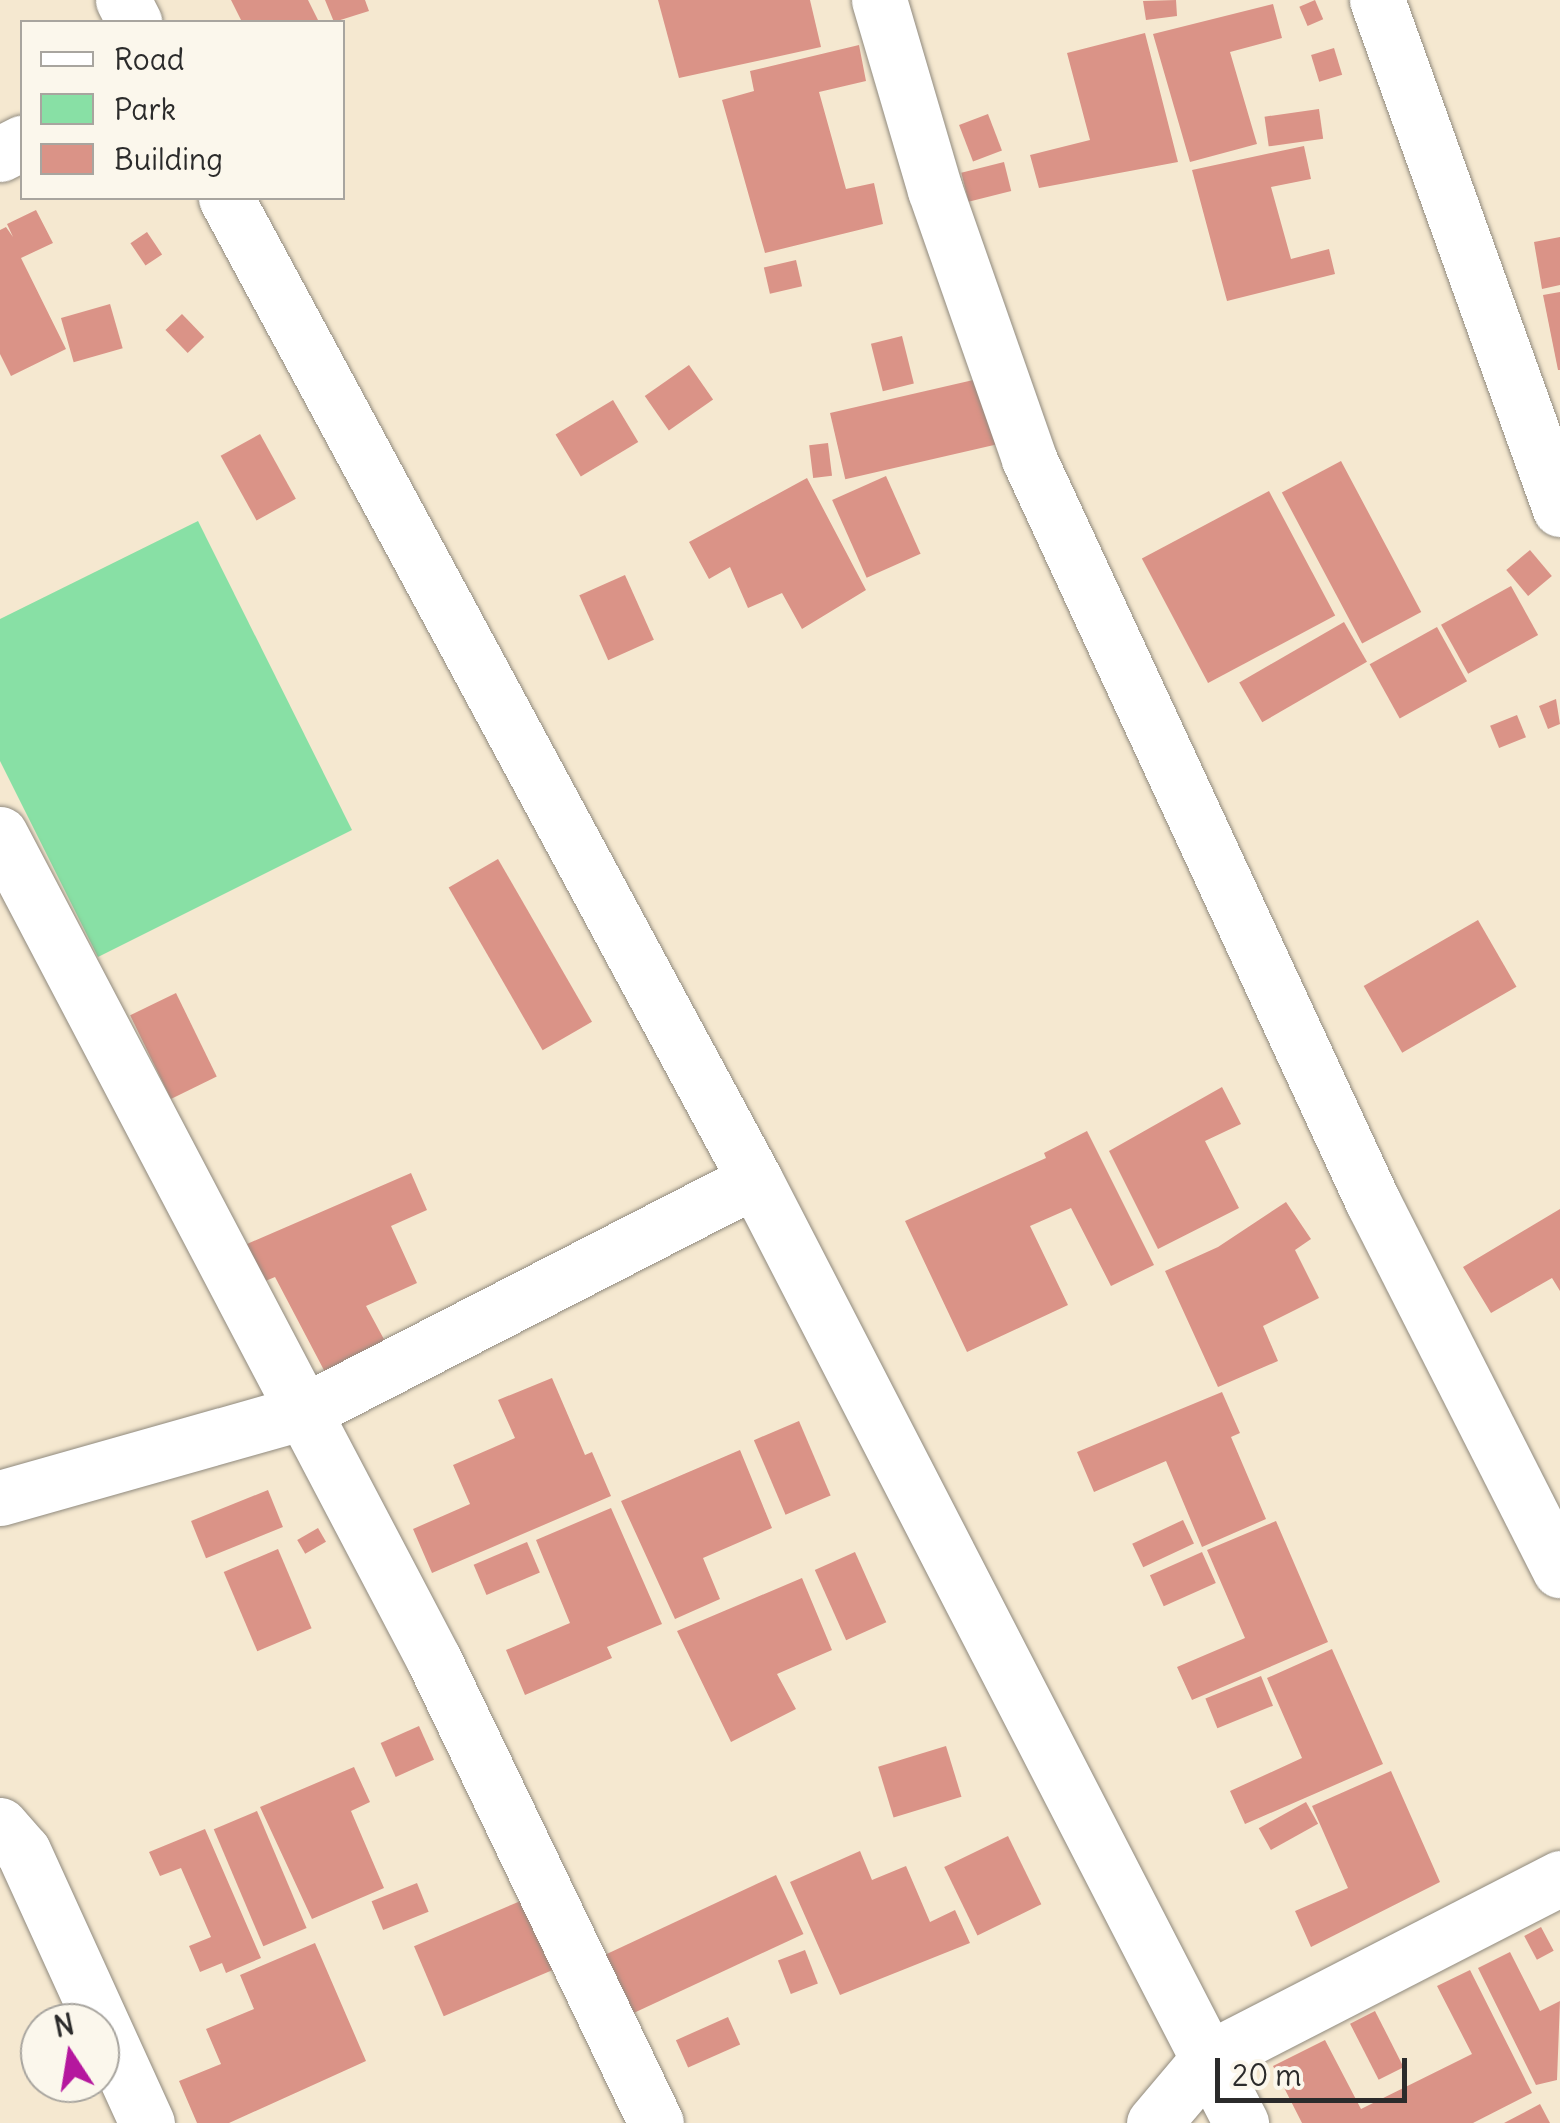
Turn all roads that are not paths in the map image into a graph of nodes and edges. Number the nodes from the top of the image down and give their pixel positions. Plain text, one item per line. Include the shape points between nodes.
1 (879, 0) edge
2 (1377, 0) edge
3 (227, 200) edge
4 (1560, 509) edge
5 (0, 834) edge
6 (755, 1180) junction
7 (300, 1413) junction
8 (0, 1498) edge
9 (1560, 1570) edge
10 (0, 1824) edge
11 (1560, 1878) edge
12 (1208, 2060) junction
13 (147, 2123) edge
14 (656, 2123) edge
15 (1154, 2123) edge
16 (1241, 2123) edge

1 - 9 street via 1028,459 1372,1202
2 - 4 street
3 - 6 street
5 - 7 street
6 - 7 street
6 - 12 street
7 - 8 street
7 - 14 street via 434,1660
10 - 13 street via 22,1852
11 - 12 street
12 - 15 street
12 - 16 street

